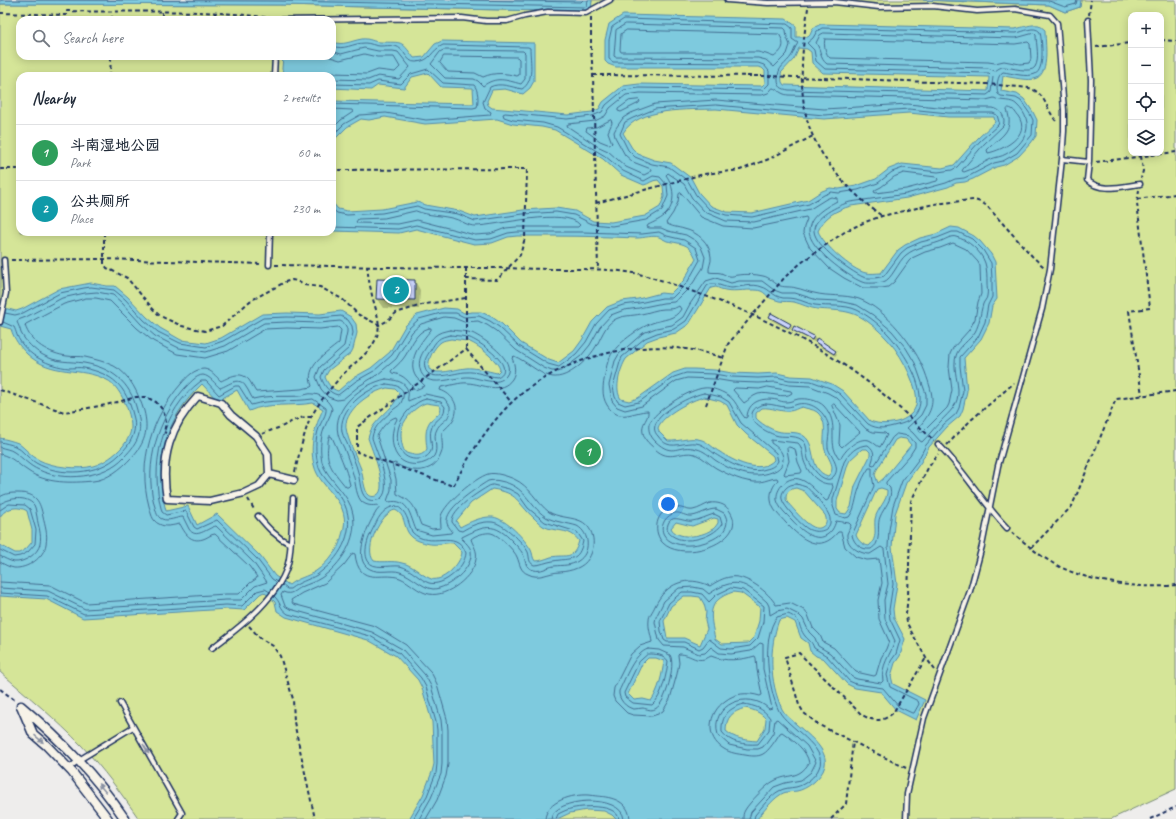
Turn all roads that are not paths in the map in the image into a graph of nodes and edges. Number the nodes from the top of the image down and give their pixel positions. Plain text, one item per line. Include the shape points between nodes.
1 (610, 0) edge
2 (727, 0) edge
3 (336, 19) edge
4 (1088, 20) road end
5 (275, 60) edge
6 (274, 72) edge
7 (1062, 159) junction
8 (1089, 162) junction
9 (1140, 184) dead end
10 (270, 236) edge
11 (4, 260) road end
12 (269, 265) road end
13 (0, 322) edge
14 (938, 444) road end
15 (269, 474) junction
16 (294, 480) road end
17 (293, 498) dead end
18 (990, 508) junction
19 (258, 516) road end
20 (1007, 528) road end
21 (290, 544) junction
22 (212, 648) dead end
23 (120, 703) dead end
24 (133, 727) junction
25 (79, 760) junction
26 (68, 769) junction
27 (108, 819) edge
28 (125, 819) edge
29 (178, 819) edge
30 (906, 819) edge

1 - 3 lane via 591,11 548,12 507,21 462,18
2 - 7 lane via 768,3 834,2 879,7 1015,9 1050,15 1057,24 1064,110
4 - 8 lane via 1091,80
5 - 6 lane
7 - 8 lane
7 - 18 lane via 1050,269 1042,309 998,466
8 - 9 lane via 1086,180 1095,186
10 - 12 lane
11 - 13 lane via 6,293
14 - 18 lane
15 - 15 street via 268,454 256,436 231,416 221,404 198,396 178,421 164,470 164,485 167,499 210,501 244,493 259,486
15 - 16 street
17 - 21 lane
18 - 20 lane
18 - 30 lane via 970,591 924,718 911,770
19 - 21 lane via 274,534
21 - 22 lane via 289,559 281,581 262,606
23 - 24 lane
24 - 25 lane
24 -> 29 lane via 182,813
25 - 26 lane
25 -> 26 street via 21,706 32,734
28 -> 25 street
26 - 27 street

